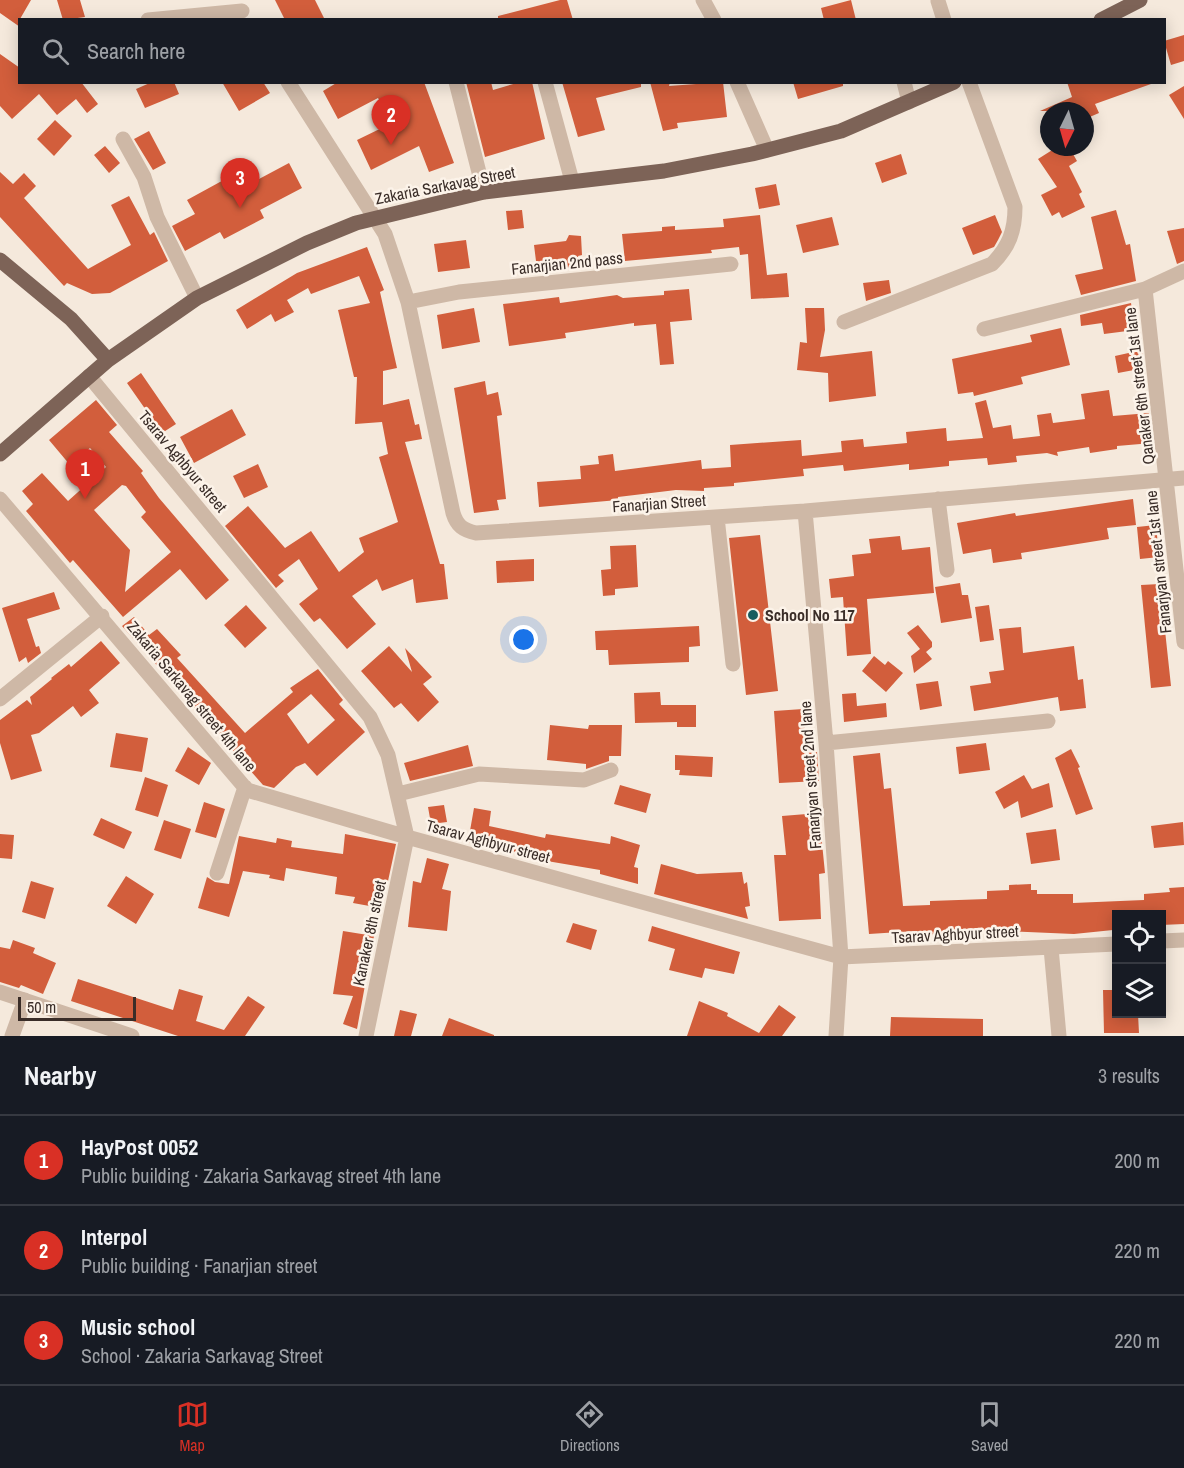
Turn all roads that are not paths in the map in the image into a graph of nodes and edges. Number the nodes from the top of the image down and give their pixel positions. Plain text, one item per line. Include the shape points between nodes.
1 (703, 0) edge
2 (1140, 0) edge
3 (938, 1) edge
4 (241, 10) edge
5 (167, 18) edge
6 (713, 18) edge
7 (943, 18) edge
8 (1105, 18) edge
9 (289, 84) edge
10 (457, 84) edge
11 (546, 84) edge
12 (738, 84) edge
13 (904, 84) edge
14 (950, 84) edge
15 (970, 84) edge
16 (909, 102) junction
17 (123, 139) dead end
18 (767, 150) junction
19 (572, 181) junction
20 (484, 192) junction
21 (375, 216) junction
22 (0, 260) edge
23 (731, 264) dead end
24 (1184, 271) edge
25 (1145, 289) junction
26 (197, 298) junction
27 (408, 302) junction
28 (844, 322) dead end
29 (984, 329) dead end
30 (108, 360) junction
31 (89, 376) junction
32 (0, 454) edge
33 (1184, 478) edge
34 (1168, 479) junction
35 (0, 499) edge
36 (938, 499) junction
37 (805, 511) junction
38 (717, 517) junction
39 (947, 570) dead end
40 (102, 616) junction
41 (1184, 642) edge
42 (733, 664) dead end
43 (0, 699) edge
44 (1047, 721) dead end
45 (826, 743) junction
46 (611, 770) dead end
47 (245, 787) junction
48 (398, 794) junction
49 (407, 837) junction
50 (217, 873) dead end
51 (1184, 940) edge
52 (1166, 941) edge
53 (1112, 944) edge
54 (1051, 948) junction
55 (841, 957) junction
56 (0, 992) edge
57 (25, 1000) junction
58 (12, 1036) edge
59 (132, 1036) edge
60 (366, 1036) edge
61 (836, 1036) edge
62 (1059, 1036) edge

1 - 6 street
2 - 8 main road
3 - 7 street
4 - 5 street
9 - 21 street
10 - 20 street
11 - 19 street
12 - 18 street
13 - 16 street
14 - 16 main road, Zakaria Sarkavag Street
15 - 28 street via 1015,207 1015,227 1005,251 992,264
16 - 18 main road, Zakaria Sarkavag Street via 841,131
17 - 26 street via 144,177 157,217
18 - 19 main road, Zakaria Sarkavag Street via 664,171
19 - 20 main road, Zakaria Sarkavag Street
20 - 21 main road, Zakaria Sarkavag Street
21 - 26 main road, Zakaria Sarkavag Street via 307,243
21 - 27 street, Fanarjian Street
22 - 30 main road via 71,319
23 - 27 street, Fanarjian 2nd pass via 459,292
24 - 25 street, Qanaker 6th street 1st lane
25 - 29 street, Qanaker 6th street 1st lane
25 - 34 street, Qanaker 6th street 1st lane
26 - 30 main road, Zakaria Sarkavag Street
27 - 38 street, Fanarjian Street via 459,526 476,533
30 - 31 main road, Zakaria Sarkavag Street
31 - 32 main road, Zakaria Sarkavag Street
31 - 48 street, Tsarav Aghbyur street via 370,717 388,755
33 - 34 street, Fanarjian Street
34 - 36 street, Fanarjian Street
34 - 41 street, Fanarjyan street 1st lane
35 - 40 street, Zakaria Sarkavag street 4th lane
36 - 37 street, Fanarjian Street
36 - 39 street
37 - 38 street, Fanarjian Street
37 - 45 street, Fanarjyan street 2nd lane
38 - 42 street
40 - 43 street
40 - 47 street, Zakaria Sarkavag street 4th lane
44 - 45 street
45 - 55 street, Fanarjyan street 2nd lane
46 - 48 street via 584,780 478,774
47 - 49 street, Zakaria Sarkavag street 4th lane
47 - 50 street
48 - 49 street, Tsarav Aghbyur street
49 - 55 street, Tsarav Aghbyur street
49 - 60 street, Kanaker 8th street
51 - 52 street
53 - 54 street, Tsarav Aghbyur street
54 - 55 street, Tsarav Aghbyur street
54 - 62 street
55 - 61 street, Fanarjyan street 2nd lane
56 - 57 street
57 - 58 street
57 - 59 street

